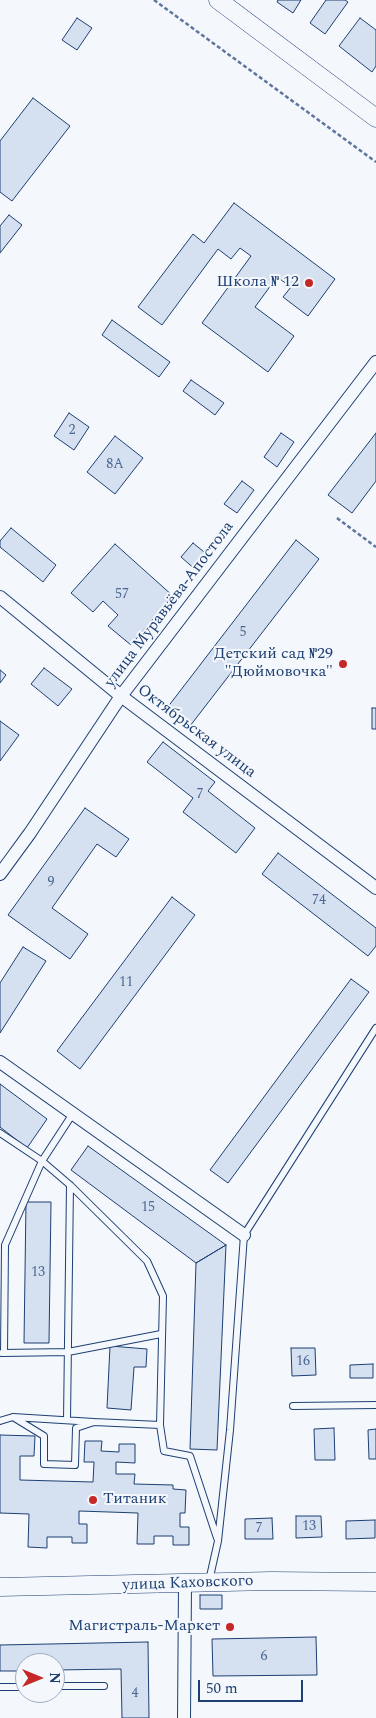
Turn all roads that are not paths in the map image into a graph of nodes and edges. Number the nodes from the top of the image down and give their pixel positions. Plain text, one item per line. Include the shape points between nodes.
1 (224, 2) edge
2 (376, 118) edge
3 (376, 362) edge
4 (0, 597) edge
5 (121, 696) junction
6 (0, 874) edge
7 (376, 888) edge
8 (376, 1028) edge
9 (0, 1062) edge
10 (72, 1115) junction
11 (0, 1133) edge
12 (42, 1160) junction
13 (70, 1184) junction
14 (244, 1235) junction
15 (2, 1294) edge
16 (161, 1334) junction
17 (68, 1352) junction
18 (2, 1353) edge
19 (376, 1405) edge
20 (293, 1406) dead end
21 (13, 1417) junction
22 (67, 1420) junction
23 (0, 1421) edge
24 (94, 1422) junction
25 (160, 1425) junction
26 (218, 1541) junction
27 (376, 1582) edge
28 (208, 1583) junction
29 (185, 1584) junction
30 (0, 1587) edge
31 (65, 1686) edge
32 (104, 1686) dead end
33 (0, 1687) edge
34 (15, 1687) edge
35 (184, 1718) edge

1 - 2 main road
3 - 5 street, улица Муравьёва-Апостола
4 - 5 street, Октябрьская улица
5 - 6 street, улица Муравьёва-Апостола
5 - 7 street, Октябрьская улица
8 - 14 lane
9 - 10 street
10 - 12 lane
10 - 14 street
11 - 12 lane
12 - 13 lane
12 - 15 lane via 5,1245
13 - 16 lane via 147,1261 163,1296
13 - 17 lane
14 - 26 lane via 230,1430
15 - 18 lane
16 - 17 lane
16 - 25 lane
17 - 18 lane
17 - 22 lane
19 - 20 lane
21 - 22 lane
21 - 23 lane
21 - 24 lane via 44,1436 44,1464 75,1465 76,1428
22 - 24 lane
24 - 25 lane
25 - 26 lane via 164,1451 190,1456
26 - 28 lane
27 - 28 main road, улица Каховского
28 - 29 main road, улица Каховского
29 - 30 main road, улица Каховского
29 - 35 street
31 - 32 lane
33 - 34 lane

